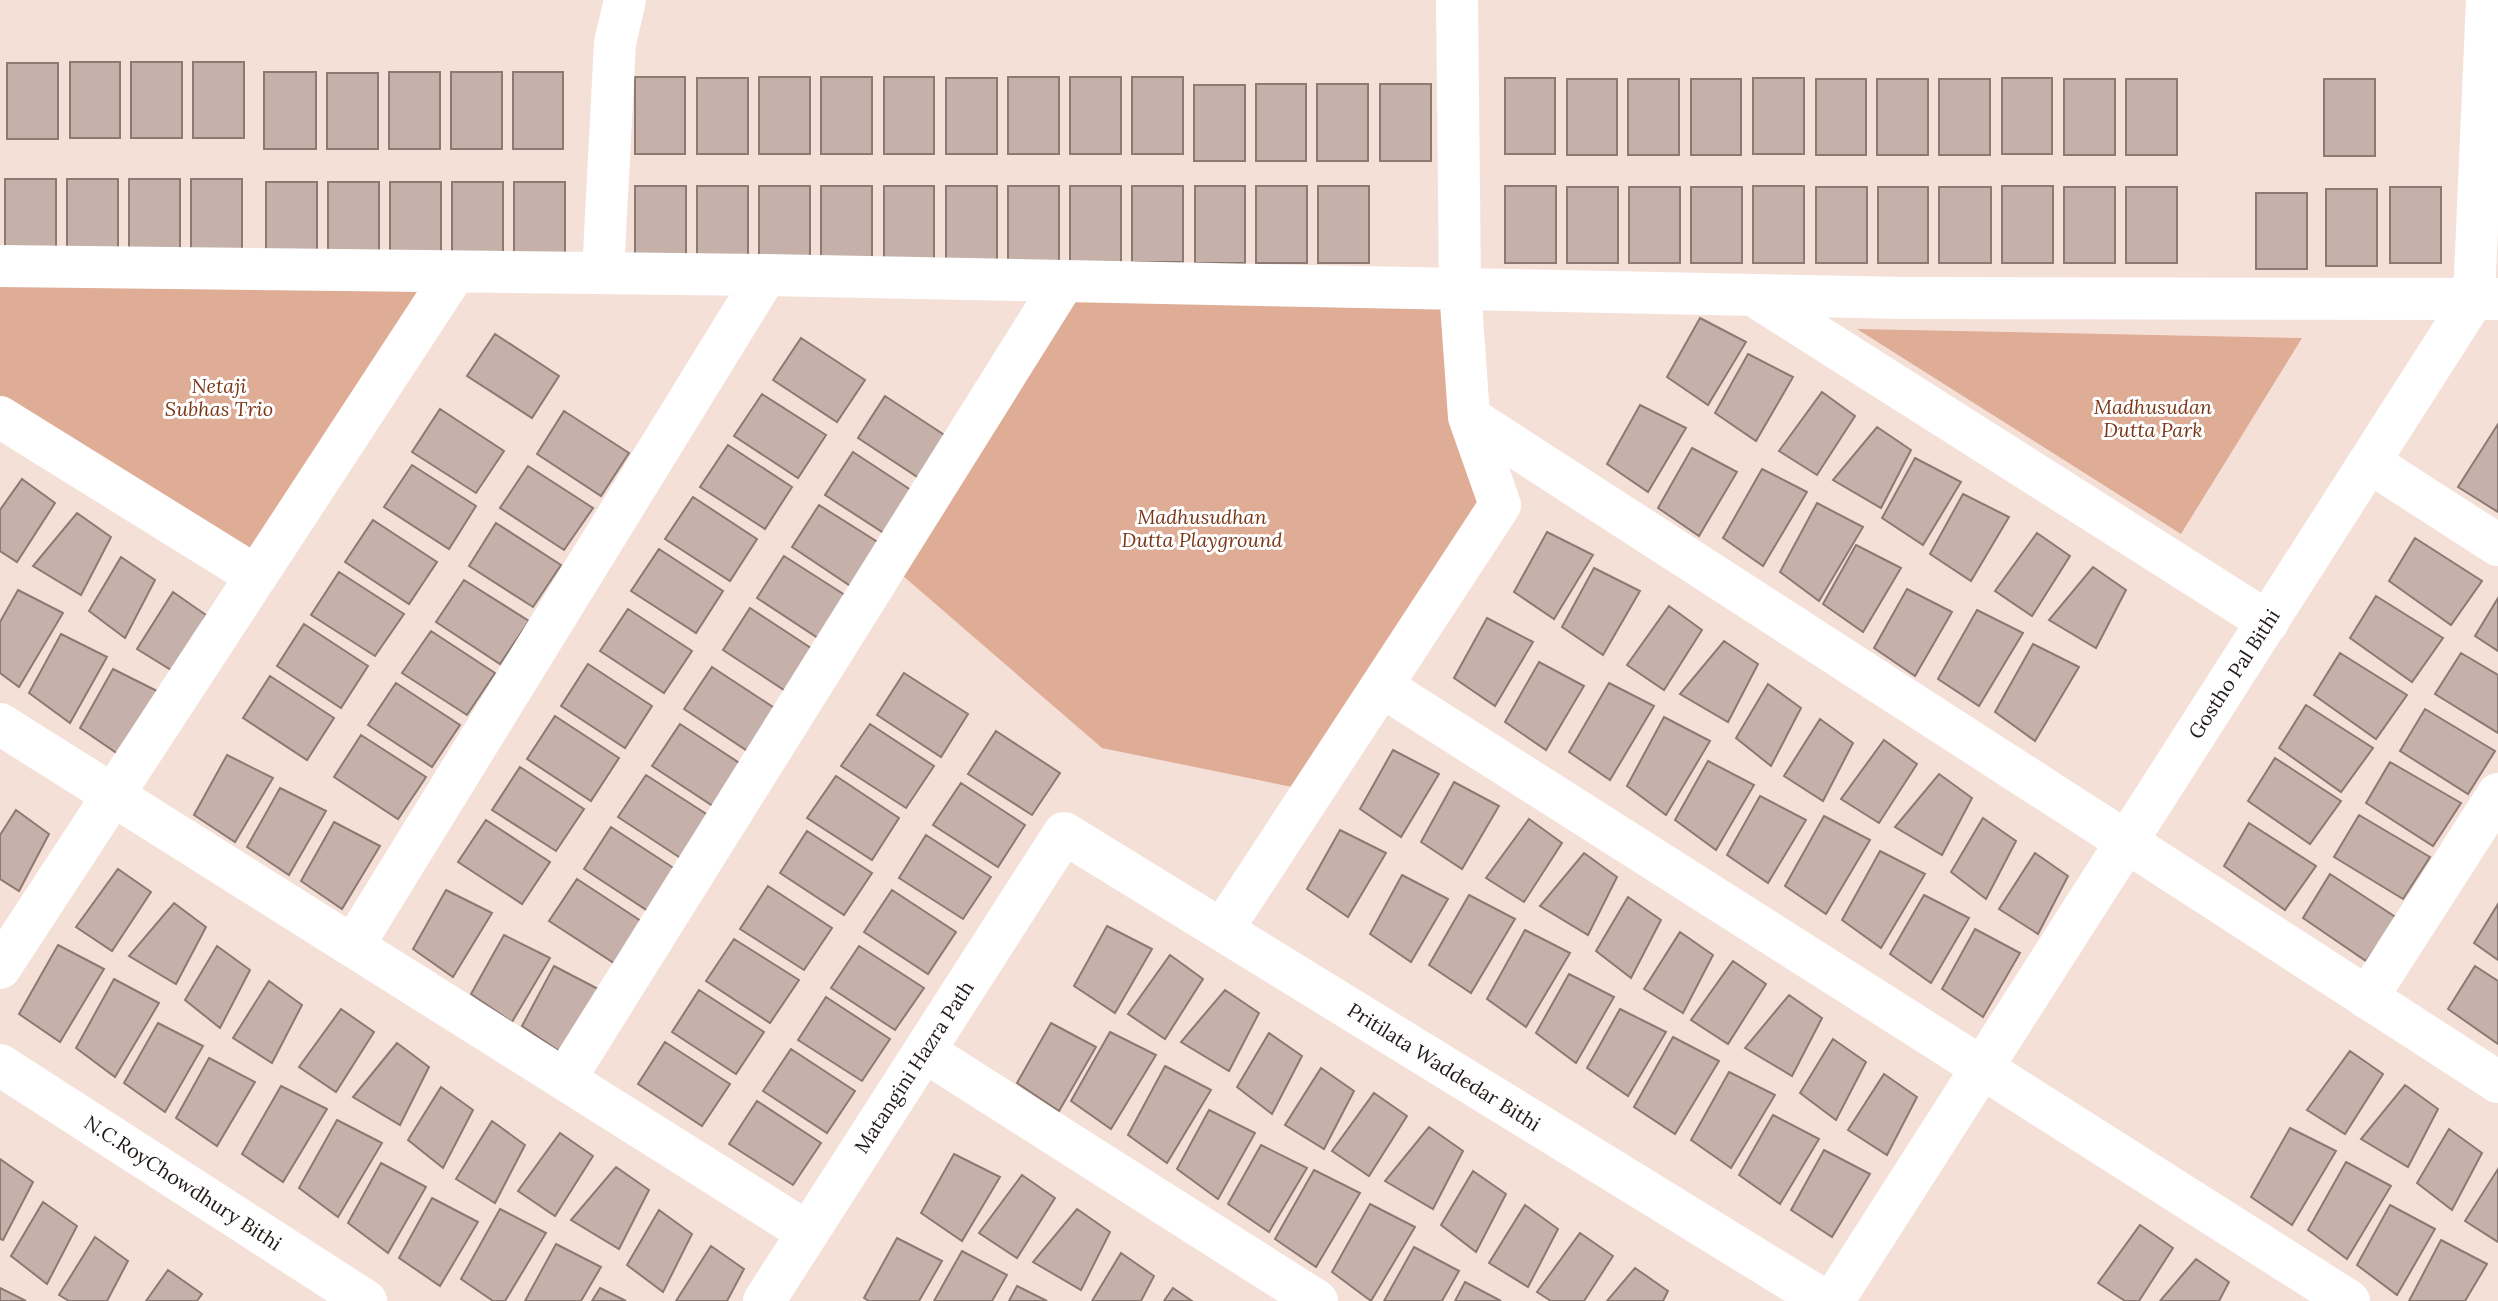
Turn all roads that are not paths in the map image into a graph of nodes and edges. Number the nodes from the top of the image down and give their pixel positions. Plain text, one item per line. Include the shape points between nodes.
1 (625, 0) edge
2 (1457, 0) edge
3 (2487, 0) edge
4 (0, 266) edge
5 (455, 272) junction
6 (603, 273) junction
7 (766, 275) junction
8 (1064, 281) junction
9 (1460, 289) junction
10 (1753, 295) junction
11 (2486, 299) edge
12 (0, 417) edge
13 (1469, 417) junction
14 (2369, 462) junction
15 (2498, 545) edge
16 (256, 576) junction
17 (2268, 622) junction
18 (1383, 687) junction
19 (0, 724) edge
20 (2498, 794) edge
21 (113, 795) junction
22 (1064, 833) joint
23 (2127, 842) junction
24 (1222, 930) junction
25 (353, 946) junction
26 (0, 968) edge
27 (2367, 998) junction
28 (924, 1051) junction
29 (0, 1065) edge
30 (1982, 1068) junction
31 (565, 1079) junction
32 (2498, 1082) edge
33 (807, 1232) junction
34 (780, 1295) edge
35 (366, 1301) edge
36 (1317, 1301) edge
37 (1825, 1301) edge
38 (1833, 1301) edge
39 (2349, 1301) edge

1 - 6 street via 615,43
2 - 9 street
3 - 11 street
4 - 5 street
5 - 6 street
5 - 16 street
6 - 7 street
7 - 8 street
7 - 25 street
8 - 9 street
8 - 31 street
9 - 10 street
9 - 13 street
10 - 11 street
10 - 17 street
11 - 14 street, Gostho Pal Bithi
12 - 16 street
13 - 18 street via 1500,505
13 - 23 street
14 - 15 street
14 - 17 street, Gostho Pal Bithi
16 - 21 street
17 - 23 street, Gostho Pal Bithi
18 - 24 street
18 - 30 street
19 - 21 street
20 - 27 street
21 - 25 street
21 - 26 street
22 - 24 street, Pritilata Waddedar Bithi
22 - 28 street, Matangini Hazra Path
23 - 27 street
23 - 30 street, Gostho Pal Bithi
24 - 37 street, Pritilata Waddedar Bithi
25 - 31 street
27 - 32 street
28 - 33 street, Matangini Hazra Path
28 - 36 street
29 - 35 street, N.C.RoyChowdhury Bithi
30 - 38 street, Gostho Pal Bithi
30 - 39 street
31 - 33 street
33 - 34 street, Matangini Hazra Path

